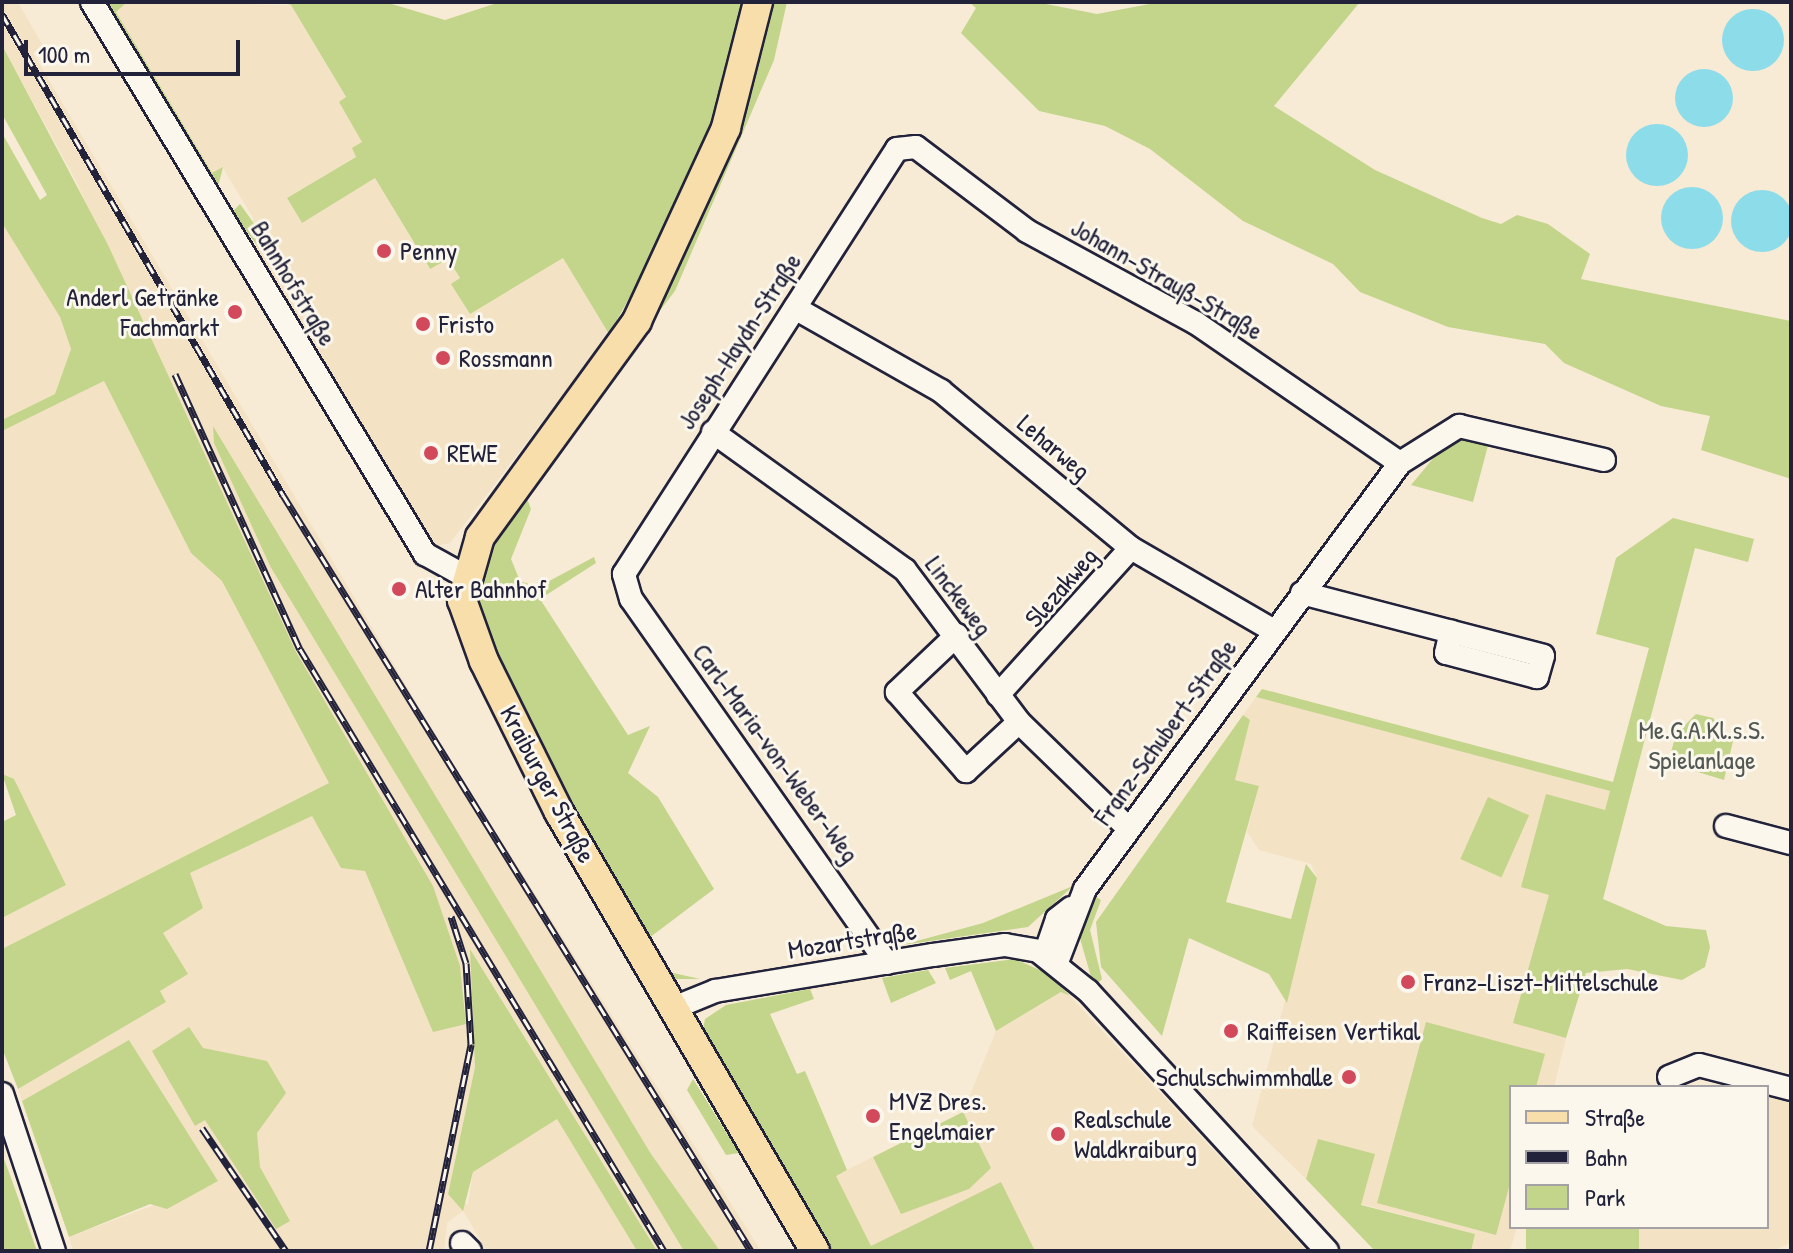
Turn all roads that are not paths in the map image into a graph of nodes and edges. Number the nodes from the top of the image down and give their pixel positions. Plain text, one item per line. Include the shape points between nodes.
1 (92, 2) edge
2 (758, 2) edge
3 (907, 144) joint
4 (795, 308) junction
5 (713, 432) junction
6 (1604, 460) dead end
7 (1400, 463) junction
8 (1131, 548) junction
9 (624, 574) joint
10 (463, 575) junction
11 (1302, 593) junction
12 (1274, 631) junction
13 (1451, 632) dead end
14 (957, 635) junction
15 (998, 695) junction
16 (1019, 722) junction
17 (1726, 826) dead end
18 (1129, 829) junction
19 (1791, 843) edge
20 (1066, 912) junction
21 (1017, 946) junction
22 (1051, 958) junction
23 (887, 963) junction
24 (671, 1009) junction
25 (1669, 1077) dead end
26 (1791, 1089) edge
27 (2, 1094) edge
28 (54, 1251) edge
29 (815, 1251) edge
30 (1327, 1251) edge

1 - 10 street, Bahnhofstraße via 425,554
2 - 10 main road, Kraiburger Straße via 726,128 637,321 480,537
3 - 4 street, Joseph-Haydn-Straße
3 - 7 street, Johann-Strauß-Straße via 1027,231 1196,323
4 - 5 street, Joseph-Haydn-Straße
4 - 8 street, Leharweg via 961,405
5 - 9 street, Joseph-Haydn-Straße
5 - 14 street, Linckeweg via 886,552
6 - 7 street, Franz-Schubert-Straße via 1459,426
7 - 11 street, Franz-Schubert-Straße
8 - 12 street, Leharweg
8 - 15 street, Slezakweg
9 - 23 street, Carl-Maria-von-Weber-Weg via 631,599
10 - 24 main road, Kraiburger Straße via 463,611 484,661
11 - 12 street, Franz-Schubert-Straße
11 - 13 street
12 - 18 street, Franz-Schubert-Straße
14 - 15 street, Linckeweg
14 - 16 street via 897,692 966,771
15 - 16 street, Linckeweg
16 - 18 street, Linckeweg
17 - 19 street
18 - 20 street, Franz-Schubert-Straße
20 - 21 street, Franz-Schubert-Straße
20 - 22 street, Franz-Schubert-Straße
21 - 22 street, Mozartstraße
21 - 23 street, Mozartstraße
22 - 30 street
23 - 24 street, Mozartstraße via 715,991
24 - 29 main road, Kraiburger Straße
25 - 26 street via 1699,1065
27 - 28 street

